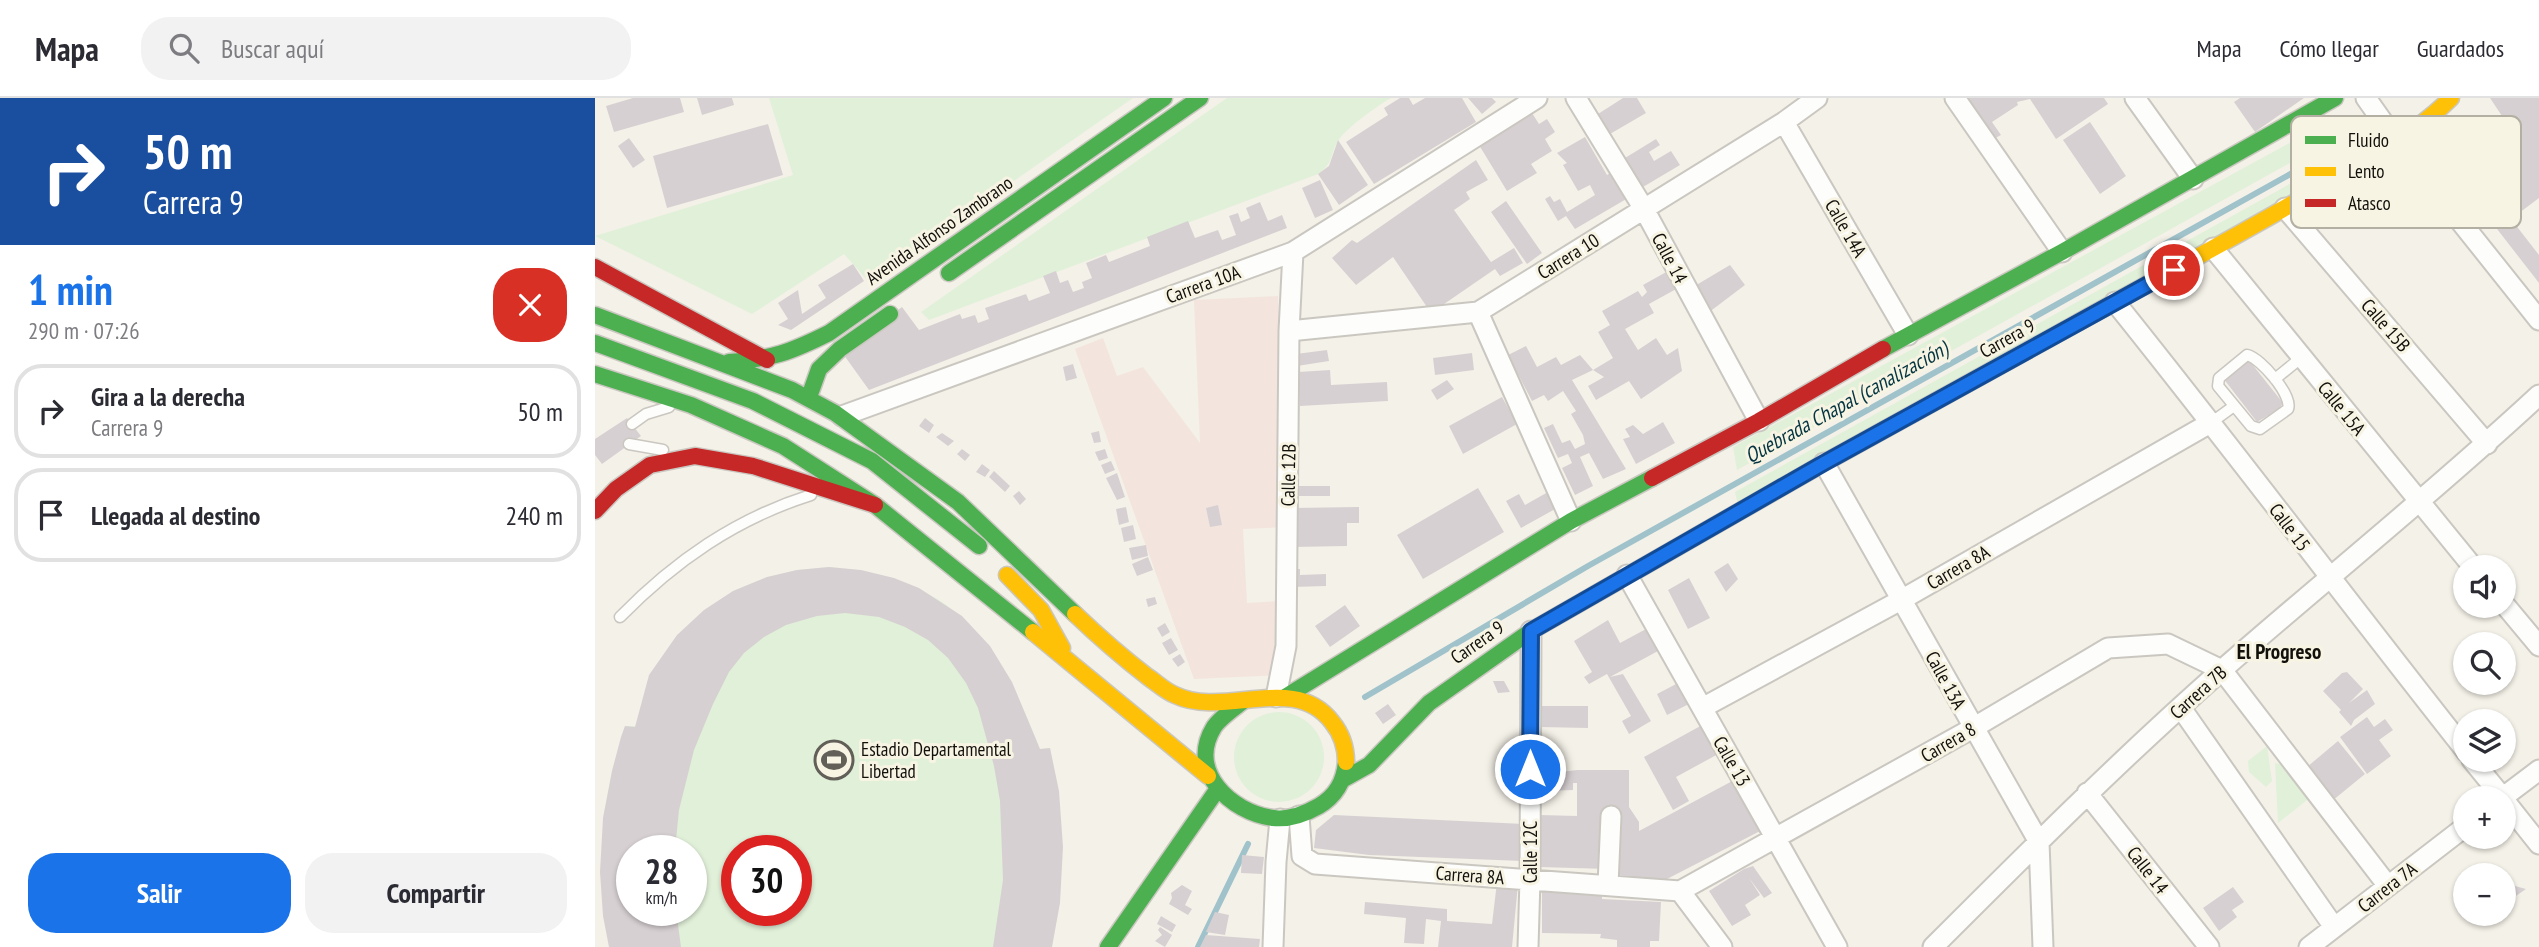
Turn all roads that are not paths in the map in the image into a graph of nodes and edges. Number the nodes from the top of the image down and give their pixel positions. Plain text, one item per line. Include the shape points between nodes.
1 (1164, 98) edge
2 (1200, 98) edge
3 (1537, 98) edge
4 (1576, 98) edge
5 (1817, 98) edge
6 (1955, 98) edge
7 (2136, 98) edge
8 (2335, 98) edge
9 (2365, 98) edge
10 (2451, 98) edge
11 (2303, 116) edge
12 (2378, 116) edge
13 (2431, 116) edge
14 (1784, 122) junction
15 (2291, 123) edge
16 (2193, 179) junction
17 (2291, 204) edge
18 (2285, 208) junction
19 (1644, 209) junction
20 (2291, 215) edge
21 (2302, 228) edge
22 (2466, 228) edge
23 (2213, 248) junction
24 (1293, 251) junction
25 (2062, 252) junction
26 (595, 268) edge
27 (934, 283) dead end
28 (2115, 302) junction
29 (901, 306) dead end
30 (1478, 312) junction
31 (595, 315) edge
32 (2539, 320) edge
33 (1289, 331) junction
34 (1908, 335) junction
35 (595, 343) edge
36 (2302, 357) junction
37 (766, 359) junction
38 (723, 362) junction
39 (595, 374) edge
40 (2275, 379) junction
41 (801, 394) junction
42 (2539, 395) edge
43 (691, 405) junction
44 (2234, 406) junction
45 (842, 416) junction
46 (1759, 421) junction
47 (2212, 422) junction
48 (632, 424) dead end
49 (629, 444) dead end
50 (2487, 444) junction
51 (695, 456) junction
52 (1824, 463) junction
53 (824, 491) junction
54 (2418, 502) junction
55 (875, 505) junction
56 (595, 511) edge
57 (1571, 521) junction
58 (2463, 555) edge
59 (1627, 575) junction
60 (2329, 579) junction
61 (1901, 600) junction
62 (620, 617) dead end
63 (2516, 618) edge
64 (1531, 631) junction
65 (2539, 646) edge
66 (1067, 659) junction
67 (2222, 670) junction
68 (1280, 697) junction
69 (1242, 702) junction
70 (1702, 708) junction
71 (2181, 708) junction
72 (1973, 728) junction
73 (2453, 735) edge
74 (2539, 770) edge
75 (2482, 772) edge
76 (1208, 776) junction
77 (1342, 780) junction
78 (2493, 786) edge
79 (2516, 788) edge
80 (1217, 790) junction
81 (2087, 793) junction
82 (2516, 815) edge
83 (1611, 816) dead end
84 (1290, 817) junction
85 (2453, 836) edge
86 (1776, 838) junction
87 (2039, 842) junction
88 (2539, 844) edge
89 (1530, 880) junction
90 (1608, 885) junction
91 (2388, 886) junction
92 (1680, 891) junction
93 (2334, 927) junction
94 (1108, 947) edge
95 (1273, 947) edge
96 (1528, 947) edge
97 (1722, 947) edge
98 (1837, 947) edge
99 (1933, 947) edge
100 (2043, 947) edge
101 (2209, 947) edge
102 (2309, 947) edge

1 - 37 main road, Avenida Alfonso Zambrano via 829,333
2 - 27 main road
3 - 24 street, Carrera 10A
4 - 19 street, Calle 14
5 - 14 street, Carrera 10
6 - 25 street
7 - 16 street
8 - 11 main road
9 - 12 street
10 - 13 main road, Carrera 9
14 - 19 street, Carrera 10
14 - 34 street, Calle 14A
15 - 16 main road
16 - 25 main road
17 - 18 main road, Carrera 9
18 - 20 street, Calle 15B
18 - 23 main road, Carrera 9
19 - 30 street, Carrera 10
19 - 46 street, Calle 14
21 - 50 street, Calle 15B
22 - 32 street
23 - 28 main road, Carrera 9
23 - 36 street, Calle 15A
24 - 33 street, Calle 12B
24 - 45 street, Carrera 10A
25 - 34 main road
26 - 37 main road
28 - 47 street, Calle 15
28 - 52 main road, Carrera 9
29 - 41 main road via 840,349
30 - 33 street, Carrera 10
30 - 57 street
31 - 38 main road
33 - 68 street, Calle 12B via 1286,646
34 - 46 main road
35 - 66 main road via 753,401 871,461 970,536 1041,610
36 - 40 lane
36 - 54 street, Calle 15A
37 - 38 main road, Avenida Alfonso Zambrano
37 - 41 main road
38 - 41 main road
39 - 43 main road
40 - 44 lane via 2291,405 2260,429 2251,426
40 - 44 lane via 2255,357 2247,355 2218,381
41 - 45 main road
42 - 50 street, Carrera 7B
43 - 48 lane via 663,408
43 - 55 main road via 783,446
44 - 47 lane
45 - 69 main road via 958,502 1107,646 1176,696
46 - 57 main road
47 - 60 street, Calle 15
47 - 61 street, Carrera 8A
49 - 51 lane
50 - 54 street, Carrera 7B
51 - 53 main road via 753,466
51 - 56 main road via 650,466 616,489
52 - 59 main road, Carrera 9
52 - 61 street, Calle 13A
53 - 55 main road
53 - 62 lane via 761,513 713,538 669,570
54 - 58 street, Calle 15A
54 - 60 street, Carrera 7B
55 - 66 main road
57 - 68 main road
59 - 64 main road, Carrera 9
59 - 70 street, Calle 13
60 - 67 street, Carrera 7B
60 - 73 street, Calle 15
61 - 70 street, Carrera 8A
61 - 72 street, Calle 13A
63 - 65 street
64 - 77 main road, Carrera 9 via 1429,703 1369,765
64 - 89 street, Calle 12C
66 - 76 main road
67 - 71 street, Carrera 7B
67 - 72 street, Carrera 8 via 2168,644 2108,648
67 - 91 street
68 - 69 main road
68 - 77 main road via 1308,702 1328,715 1342,734 1347,757
69 - 76 main road via 1210,729 1203,757
70 - 86 street, Calle 13
71 - 81 street, Carrera 7B
71 - 93 street
72 - 86 street, Carrera 8
72 - 87 street, Calle 13A
74 - 79 street
75 - 78 street
76 - 80 main road
77 - 84 main road via 1332,797 1317,809
80 - 84 main road via 1235,807 1263,816
80 - 94 main road
81 - 87 street, Carrera 7B
81 - 101 street, Calle 14
82 - 88 street
83 - 90 street
84 - 89 street, Carrera 8A via 1302,856 1315,864
84 - 95 street via 1276,862
85 - 91 street, Carrera 7A
86 - 92 street, Carrera 8
86 - 98 street, Calle 13
87 - 99 street, Carrera 7B
87 - 100 street, Calle 13A
89 - 90 street, Carrera 8A
89 - 96 street, Calle 12C
90 - 92 street, Carrera 8A
91 - 93 street, Carrera 7A
92 - 97 street
93 - 102 street, Carrera 7A

